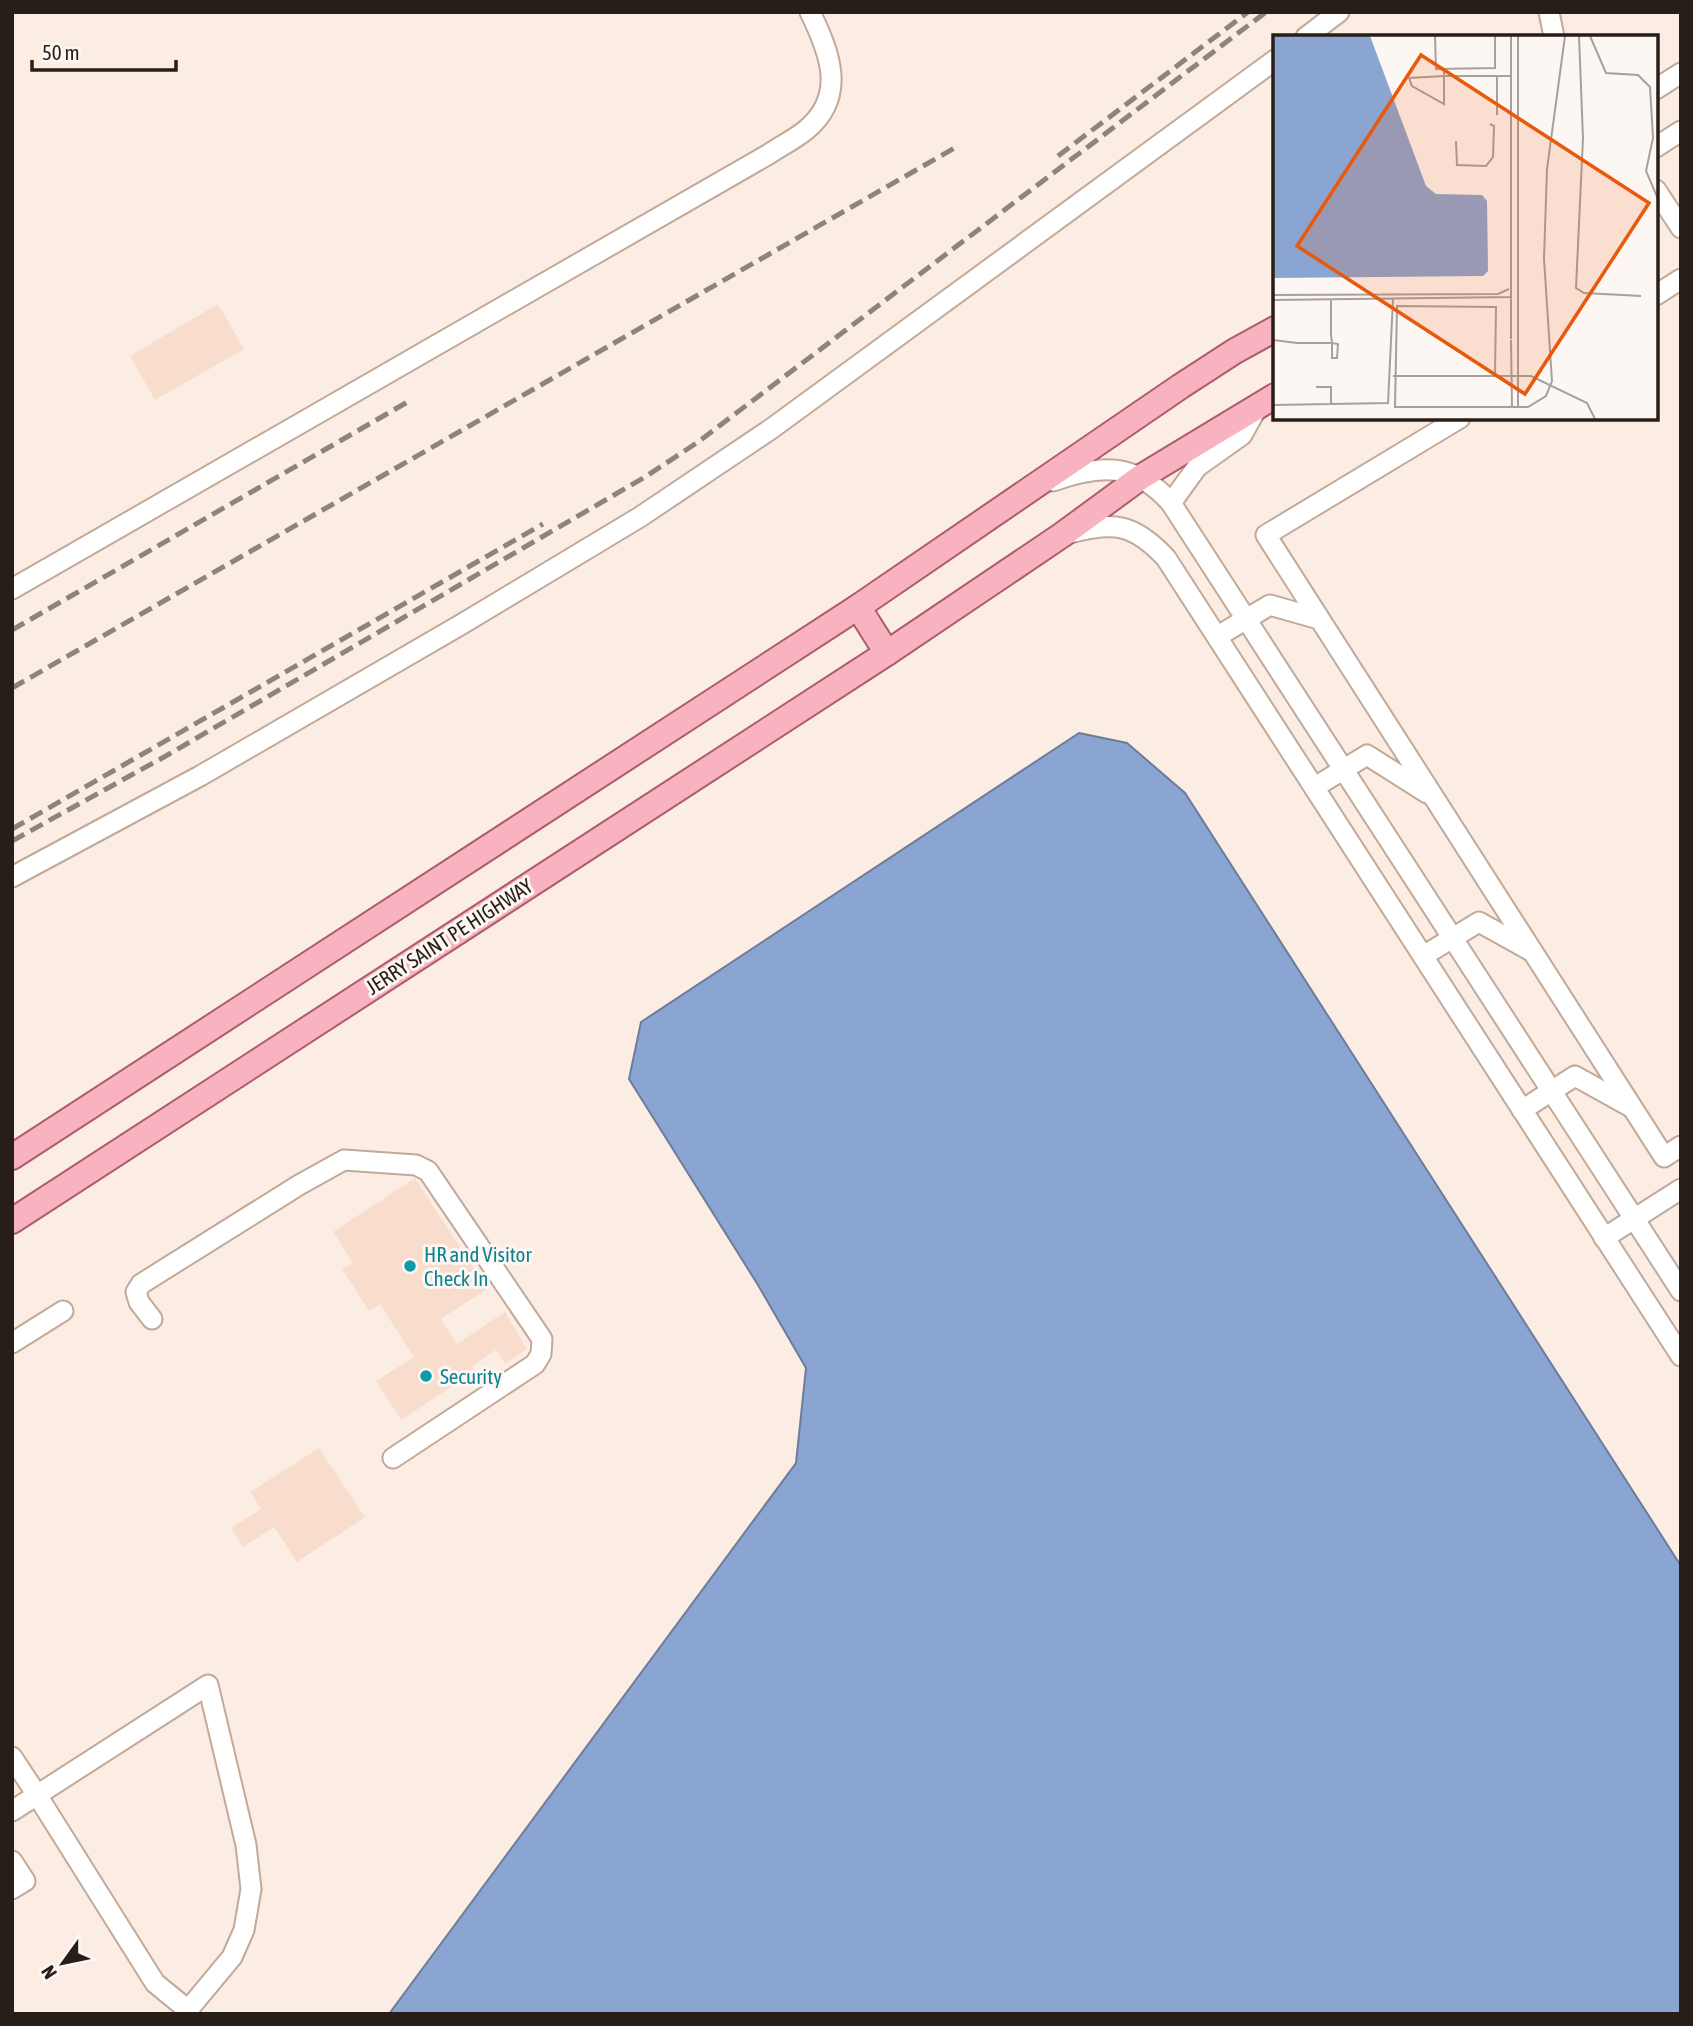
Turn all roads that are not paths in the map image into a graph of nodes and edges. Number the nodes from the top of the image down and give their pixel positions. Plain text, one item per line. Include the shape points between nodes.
1 (810, 12) edge
2 (1339, 12) edge
3 (1549, 12) edge
4 (1309, 35) edge
5 (1554, 35) edge
6 (1273, 61) edge
7 (1681, 73) edge
8 (1658, 88) edge
9 (1681, 131) edge
10 (1658, 146) edge
11 (1658, 193) edge
12 (1681, 228) edge
13 (1681, 279) edge
14 (1658, 294) edge
15 (1273, 330) edge
16 (1266, 402) edge
17 (1457, 420) edge
18 (1141, 477) junction
19 (1029, 490) junction
20 (1171, 503) junction
21 (1062, 535) junction
22 (12, 589) edge
23 (858, 607) junction
24 (1246, 619) junction
25 (1319, 619) junction
26 (1218, 636) junction
27 (887, 653) junction
28 (1343, 769) junction
29 (1315, 787) junction
30 (1434, 797) junction
31 (12, 877) edge
32 (1453, 938) junction
33 (1532, 951) junction
34 (1423, 956) junction
35 (1551, 1091) junction
36 (1633, 1108) junction
37 (1522, 1110) junction
38 (1672, 1152) edge
39 (12, 1157) edge
40 (1681, 1189) edge
41 (1634, 1219) junction
42 (12, 1221) edge
43 (1604, 1238) junction
44 (1681, 1290) edge
45 (63, 1311) dead end
46 (152, 1319) dead end
47 (12, 1343) edge
48 (1681, 1356) edge
49 (393, 1458) dead end
50 (12, 1757) edge
51 (37, 1795) junction
52 (12, 1811) edge
53 (12, 1861) edge
54 (12, 1889) edge

1 - 22 lane via 830,59 831,86 823,112 806,130
2 - 4 lane
3 - 5 lane
6 - 31 lane via 782,421 640,517 212,769
7 - 8 lane
9 - 10 lane
11 - 12 lane
13 - 14 lane
15 - 19 main road via 1181,386
16 - 18 main road, JERRY SAINT PE HIGHWAY
16 - 20 lane via 1242,435 1197,467
17 - 25 lane via 1266,535
18 - 19 lane via 1099,468
18 - 20 lane
18 - 21 main road, JERRY SAINT PE HIGHWAY
19 - 23 main road
20 - 24 lane
21 - 26 lane via 1091,527 1121,526 1147,539 1172,566
21 - 27 main road, JERRY SAINT PE HIGHWAY
23 - 27 main road
23 - 39 main road
24 - 25 lane via 1270,605
24 - 26 lane
24 - 28 lane
25 - 30 lane
26 - 29 lane
27 - 42 main road, JERRY SAINT PE HIGHWAY
28 - 29 lane
28 - 30 lane via 1367,755
28 - 32 lane
29 - 34 lane
30 - 33 lane
32 - 33 lane via 1479,922
32 - 34 lane
32 - 35 lane
33 - 36 lane
34 - 37 lane
35 - 36 lane via 1575,1076
35 - 37 lane
35 - 41 lane
36 - 38 lane
37 - 43 lane
40 - 41 lane
41 - 43 lane
41 - 44 lane
43 - 48 lane
45 - 47 lane
46 - 49 lane via 139,1302 136,1292 141,1284 344,1160 416,1165 428,1171 542,1339 541,1354 535,1364
50 - 51 lane
51 - 51 lane via 208,1685 246,1845 251,1889 244,1930 232,1957 188,2010 155,1983
51 - 52 lane
53 - 54 lane via 25,1881

